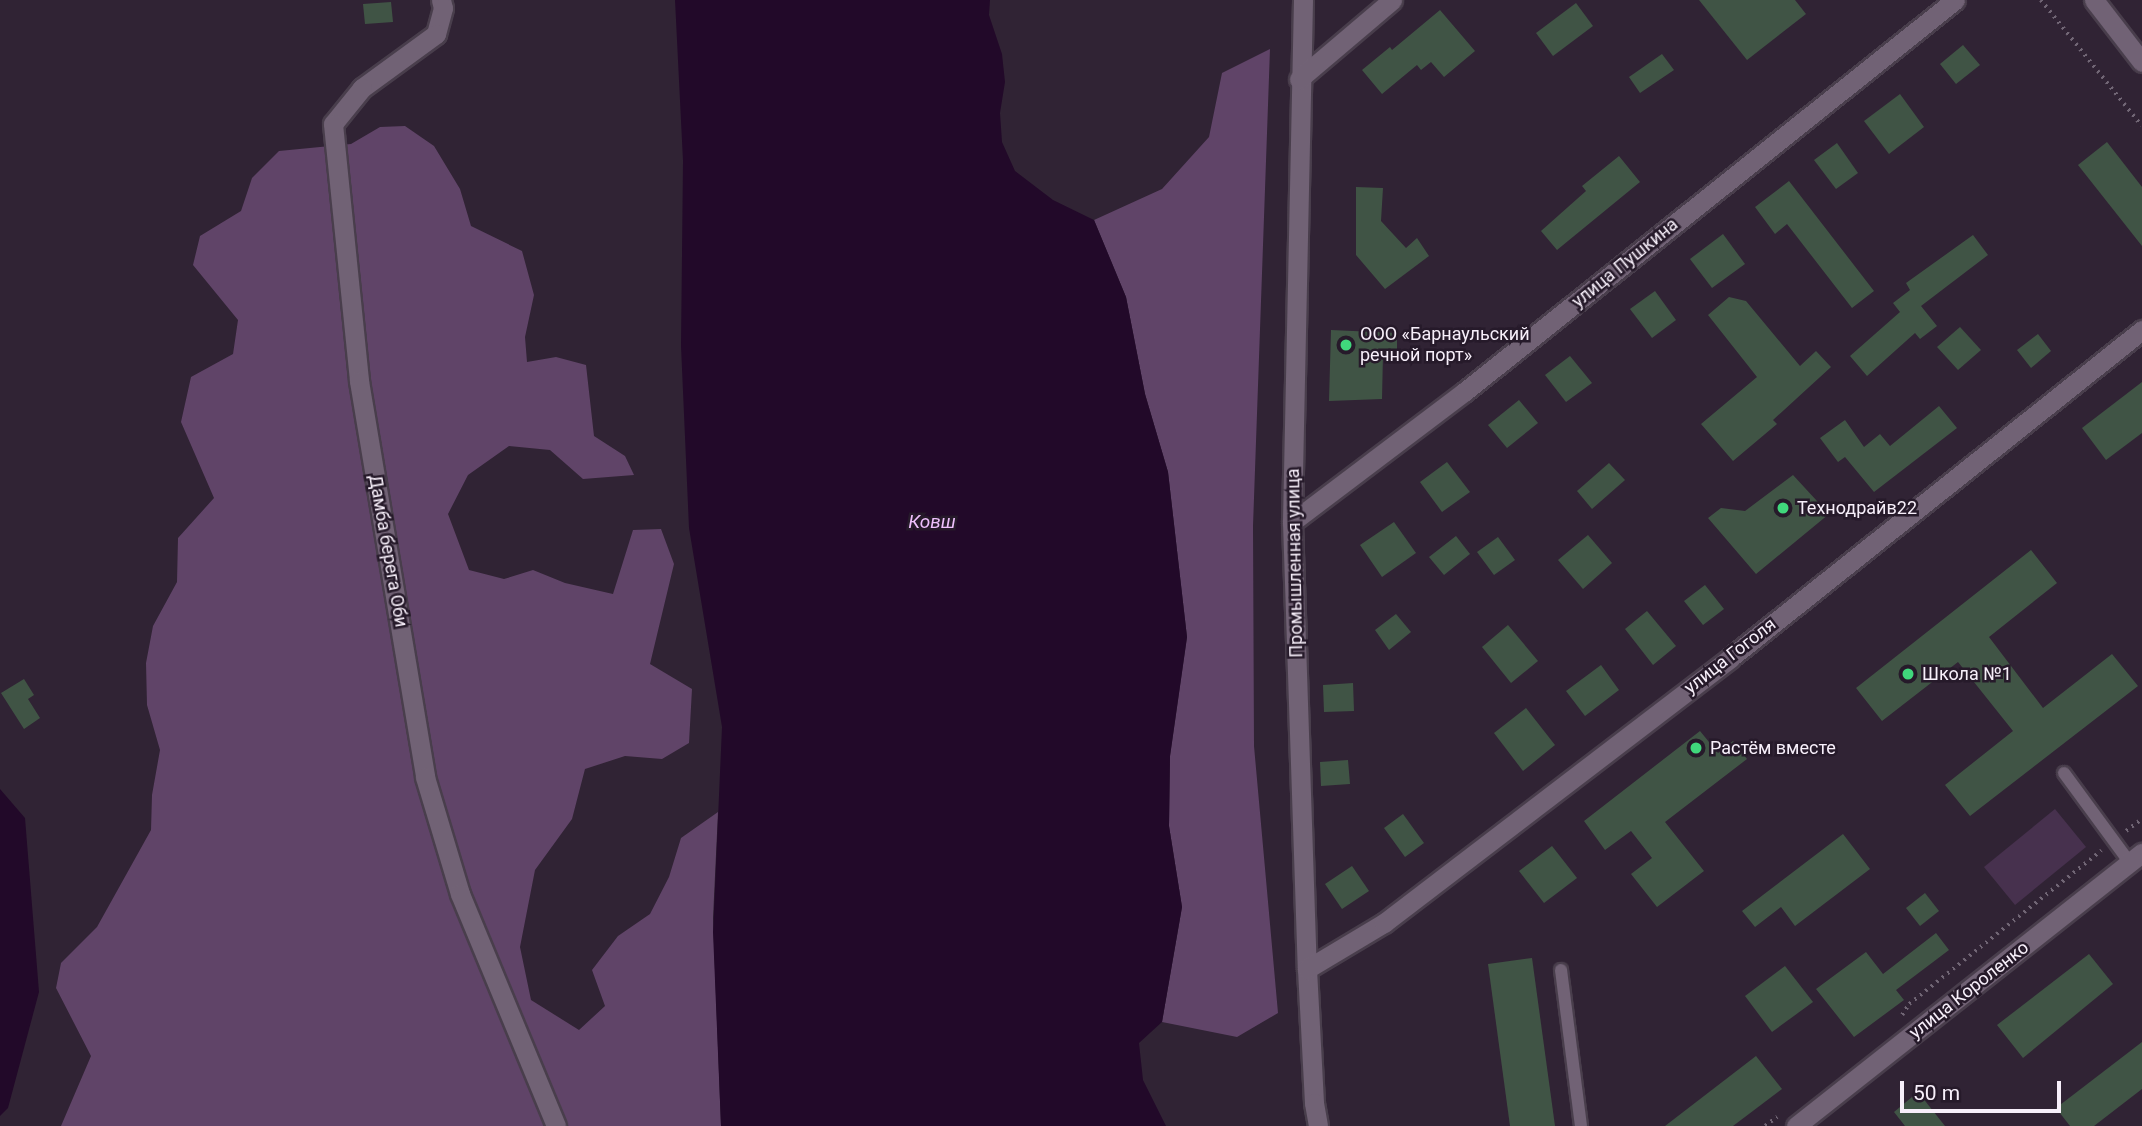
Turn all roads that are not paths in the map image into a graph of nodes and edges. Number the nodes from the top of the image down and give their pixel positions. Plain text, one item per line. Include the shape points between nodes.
1 (441, 0) edge
2 (1303, 0) edge
3 (1392, 0) edge
4 (1955, 0) edge
5 (2094, 0) edge
6 (2142, 62) edge
7 (1299, 79) junction
8 (2142, 330) edge
9 (1292, 522) junction
10 (2064, 773) dead end
11 (2136, 858) edge
12 (1307, 969) junction
13 (1561, 970) dead end
14 (1798, 1121) edge
15 (556, 1126) edge
16 (1318, 1126) edge
17 (1581, 1126) edge

1 - 15 street, Дамба берега Оби via 436,34 362,88 333,124 359,382 425,777 460,894
2 - 7 street, Промышленная улица
3 - 7 street
4 - 9 street, улица Пушкина via 1475,383
5 - 6 street
7 - 9 street, Промышленная улица
8 - 12 street, улица Гоголя via 1730,658 1384,923
9 - 12 street, Промышленная улица
10 - 11 lane via 2114,841
11 - 14 street, улица Короленко
12 - 16 street, Промышленная улица
13 - 17 lane

